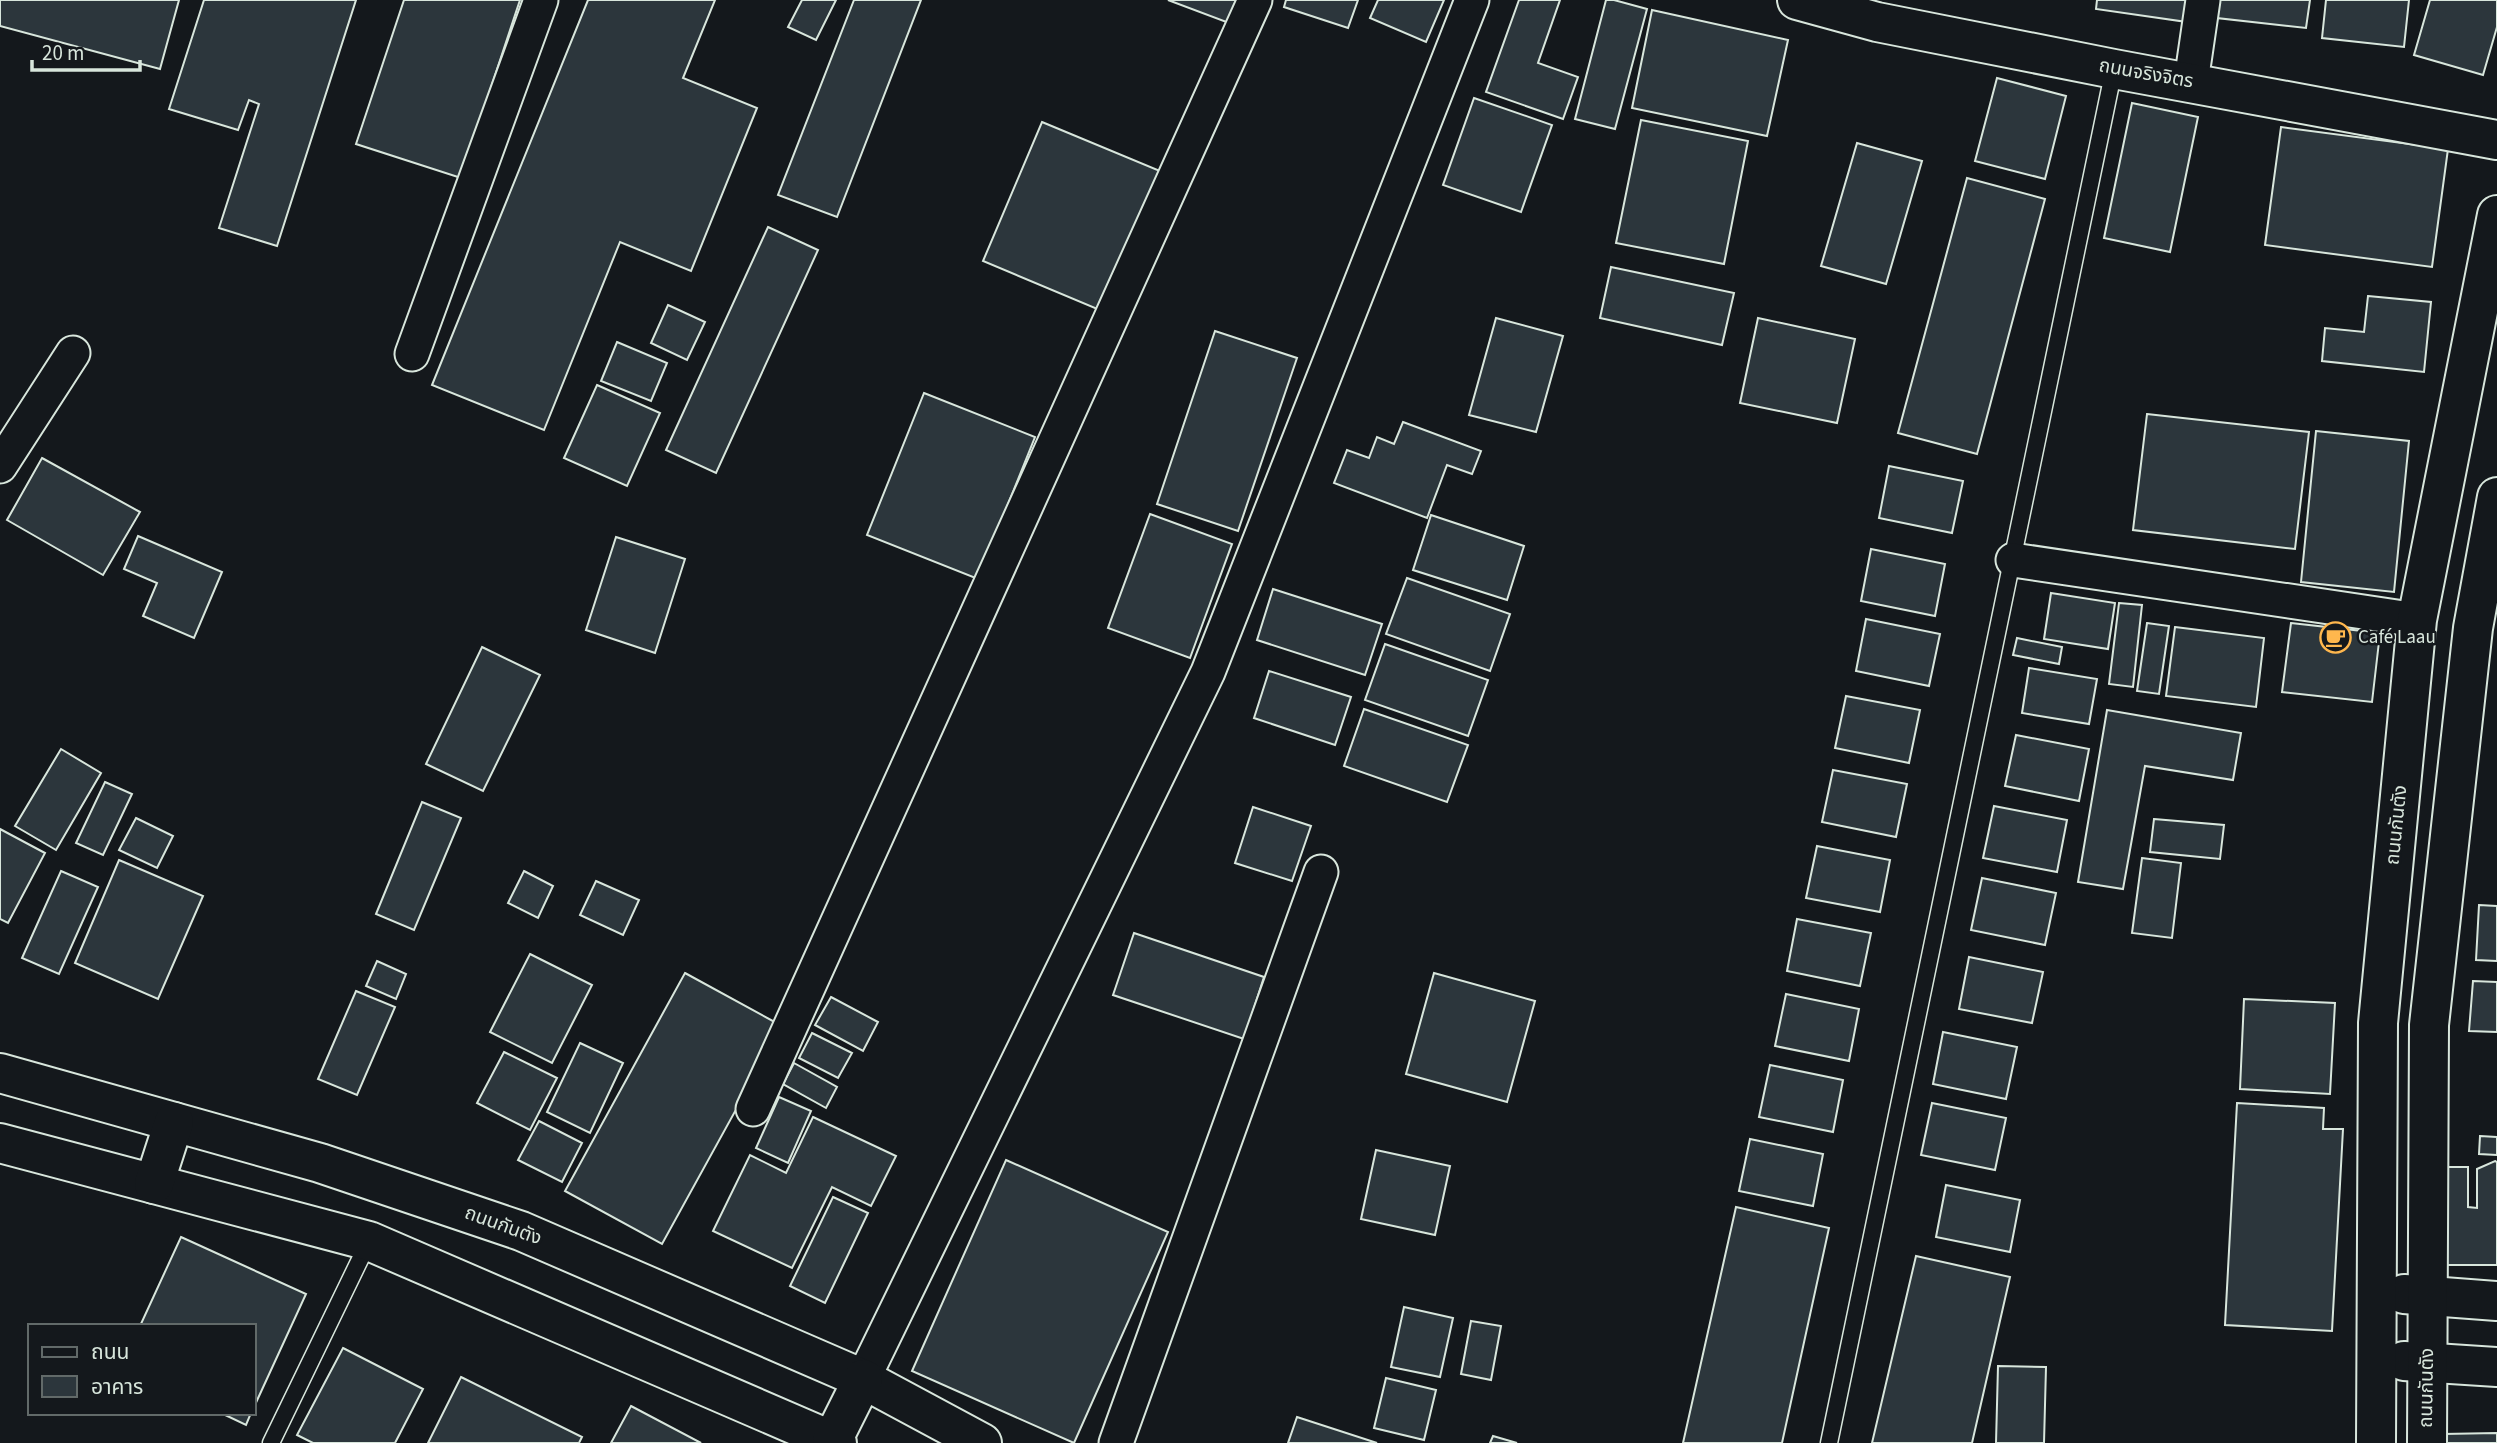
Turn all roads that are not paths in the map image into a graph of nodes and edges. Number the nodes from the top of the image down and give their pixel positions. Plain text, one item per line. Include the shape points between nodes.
1 (541, 0) edge
2 (1255, 0) edge
3 (1472, 0) edge
4 (1797, 0) edge
5 (2203, 0) edge
6 (1878, 11) edge
7 (2114, 69) junction
8 (2191, 82) junction
9 (2497, 140) edge
10 (2497, 215) edge
11 (73, 353) dead end
12 (412, 354) dead end
13 (0, 466) edge
14 (2497, 497) edge
15 (2013, 560) junction
16 (2417, 620) junction
17 (2410, 698) junction
18 (2464, 706) junction
19 (1321, 872) dead end
20 (0, 1073) edge
21 (753, 1109) dead end
22 (174, 1122) junction
23 (0, 1143) edge
24 (154, 1184) junction
25 (369, 1241) junction
26 (2378, 1294) junction
27 (2428, 1294) junction
28 (2497, 1301) edge
29 (2377, 1361) junction
30 (2428, 1361) junction
31 (2497, 1367) edge
32 (863, 1379) junction
33 (788, 1434) edge
34 (835, 1442) edge
35 (271, 1443) edge
36 (982, 1443) edge
37 (1116, 1443) edge
38 (1829, 1443) edge
39 (2376, 1443) edge
40 (2427, 1443) edge

1 - 12 street
2 - 21 street
3 - 32 street via 1208,672
4 - 6 main road, ถนนจริงจิตร
5 - 8 street
6 - 7 main road, ถนนจริงจิตร
7 - 8 main road, ถนนจริงจิตร
7 - 15 lane
8 - 9 main road, ถนนจริงจิตร
10 - 16 main road, ถนนกันตัง
11 - 13 street
14 - 18 main road, ถนนกันตัง
15 - 16 street
15 - 38 lane
16 - 17 main road, ถนนกันตัง
17 - 18 main road
17 - 26 main road, ถนนกันตัง via 2378,1023
18 - 27 main road, ถนนกันตัง via 2429,1025
19 - 37 street
20 - 22 main road, ถนนกันตัง
22 - 24 main road
22 - 32 main road, ถนนกันตัง via 320,1163 522,1231
23 - 24 main road
24 - 25 main road
25 - 33 main road
25 - 35 lane
26 - 27 main road
26 - 29 main road, ถนนกันตัง
27 - 28 main road
27 - 30 main road, ถนนกันตัง
29 - 30 main road
29 - 39 main road, ถนนกันตัง
30 - 31 main road
30 - 40 main road, ถนนกันตัง
32 - 34 main road
32 - 36 main road, ถนนกันตัง
33 - 34 main road

